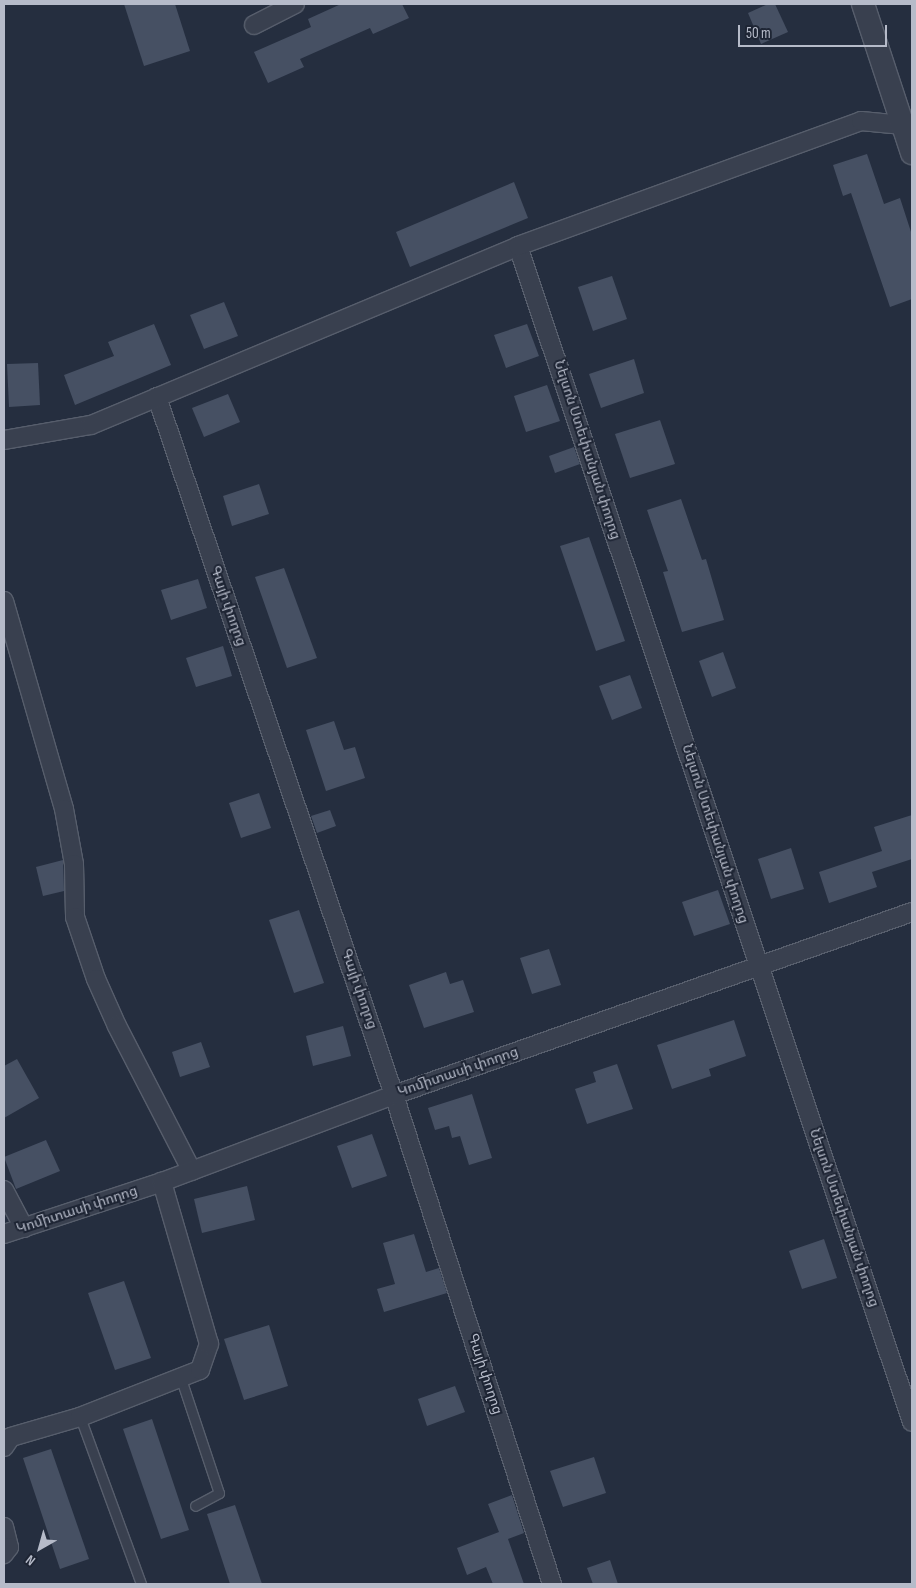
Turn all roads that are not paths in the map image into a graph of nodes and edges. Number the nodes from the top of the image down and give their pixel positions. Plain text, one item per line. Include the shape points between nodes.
1 (295, 4) edge
2 (863, 4) edge
3 (254, 25) dead end
4 (908, 124) edge
5 (912, 153) edge
6 (518, 246) junction
7 (157, 397) junction
8 (4, 440) edge
9 (4, 601) edge
10 (912, 912) edge
11 (759, 966) junction
12 (394, 1095) junction
13 (192, 1171) junction
14 (162, 1182) junction
15 (4, 1190) edge
16 (24, 1228) junction
17 (4, 1234) edge
18 (181, 1379) junction
19 (80, 1417) junction
20 (912, 1422) edge
21 (4, 1447) edge
22 (195, 1506) dead end
23 (4, 1527) edge
24 (4, 1554) edge
25 (140, 1584) edge
26 (552, 1584) edge

1 - 3 street
2 - 4 street
4 - 5 street
4 - 6 street via 861,121
6 - 7 street
6 - 11 street, Նելսոն Ստեփանյան փողոց
7 - 8 street via 91,425
7 - 12 street, Գայի փողոց
9 - 13 street via 64,809 74,864 76,916 96,979
10 - 11 street, Կոմիտասի փողոց
11 - 12 street, Կոմիտասի փողոց
11 - 20 street, Նելսոն Ստեփանյան փողոց
12 - 13 street, Կոմիտասի փողոց
12 - 26 street, Գայի փողոց
13 - 14 street, Կոմիտասի փողոց
14 - 16 street, Կոմիտասի փողոց
14 - 18 street via 209,1344 200,1370
15 - 16 street
16 - 17 street, Կոմիտասի փողոց
18 - 19 street
18 - 22 lane via 219,1493
19 - 21 street via 11,1436
19 - 25 lane
23 - 24 street via 9,1547

